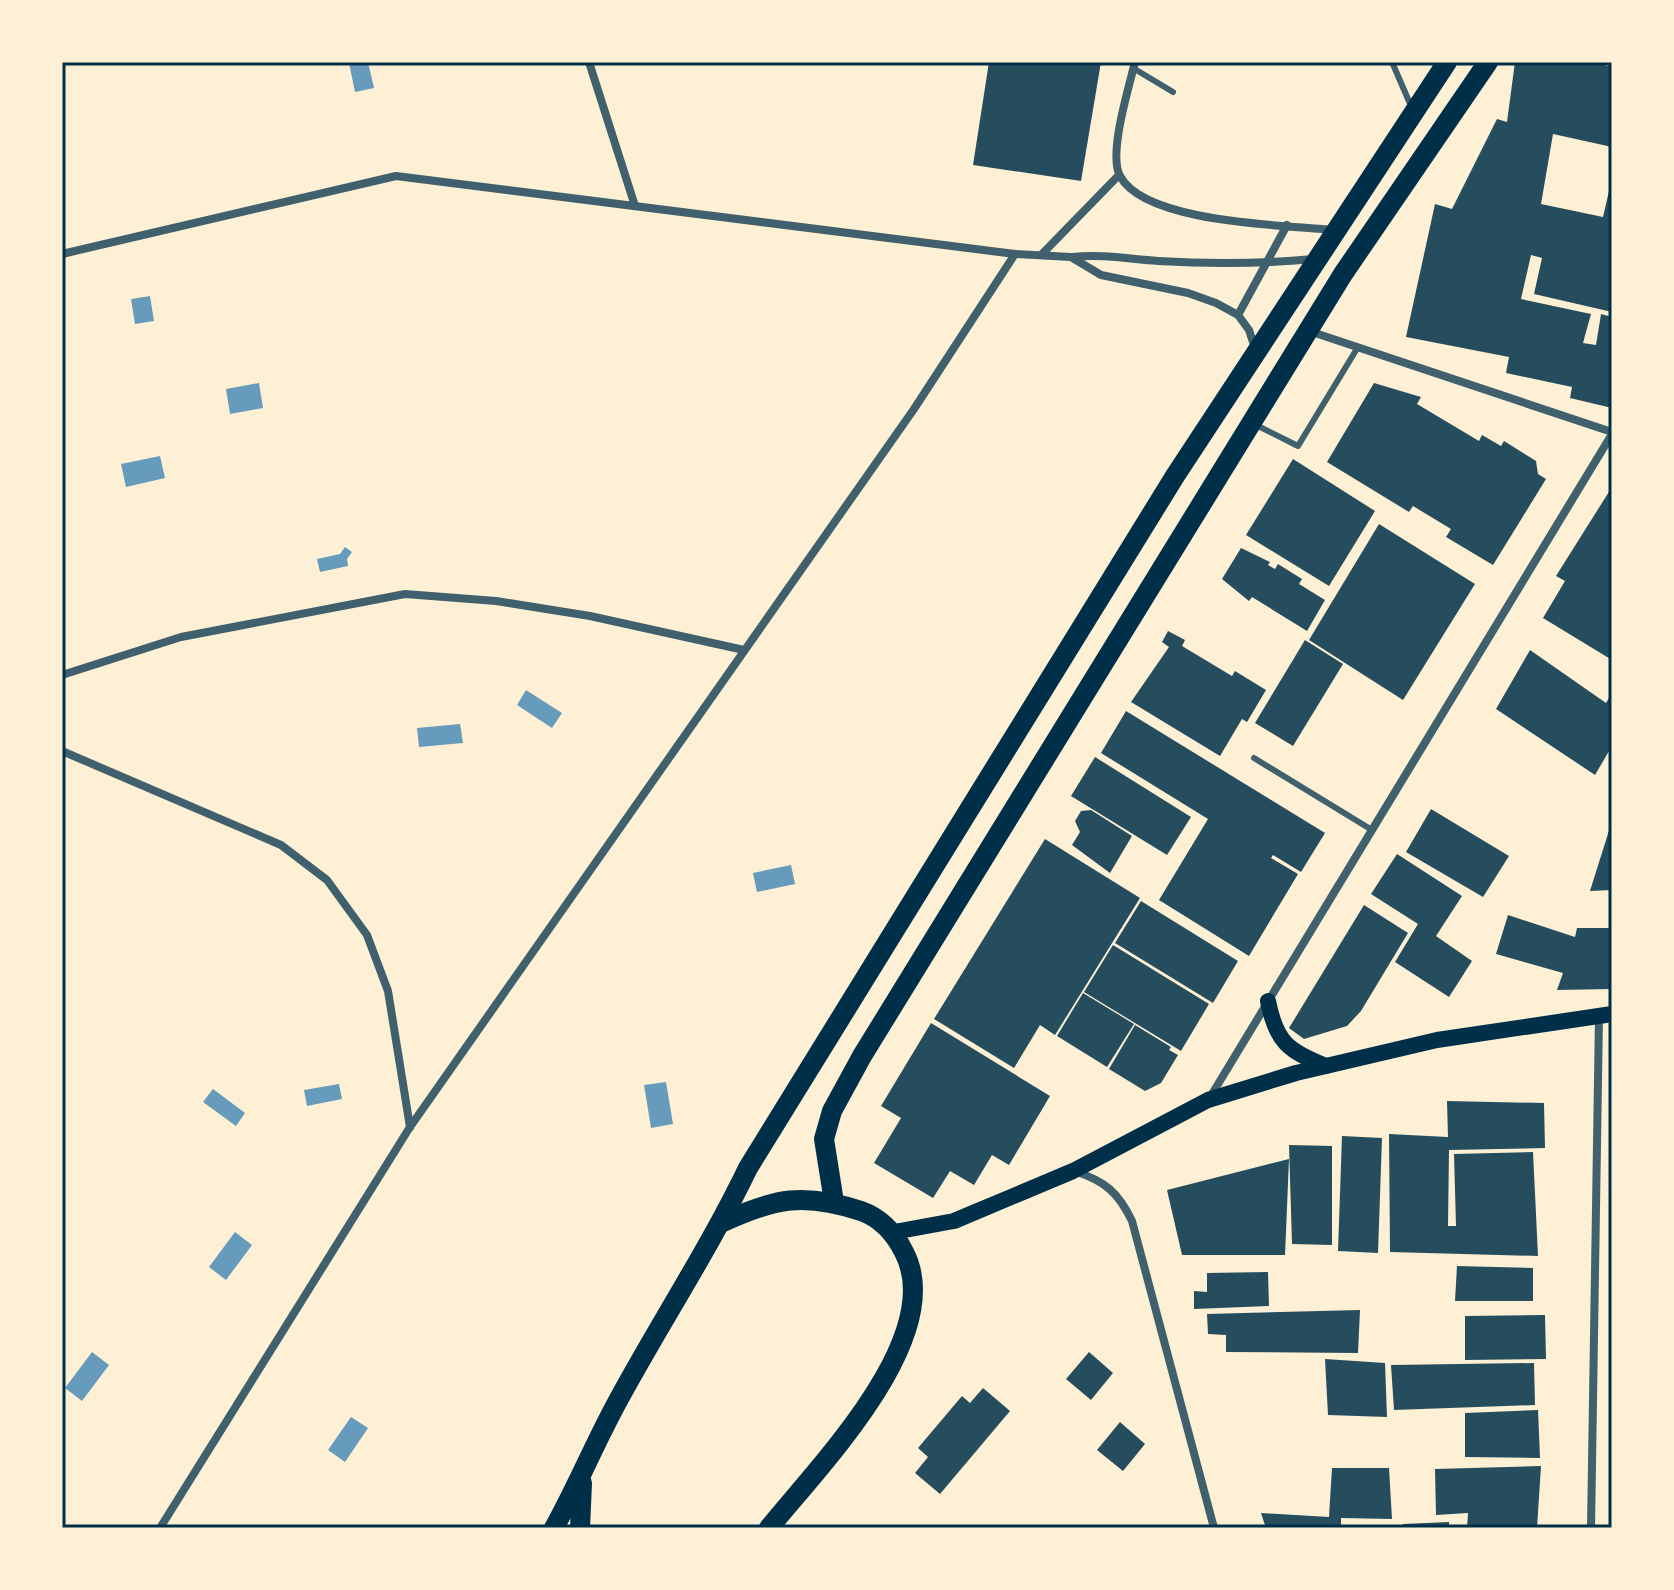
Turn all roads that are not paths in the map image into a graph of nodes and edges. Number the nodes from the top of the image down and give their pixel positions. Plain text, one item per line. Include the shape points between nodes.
1 (589, 62) edge
2 (1392, 62) edge
3 (1447, 62) edge
4 (1488, 62) edge
5 (1134, 65) edge
6 (1173, 92) dead end
7 (1414, 112) junction
8 (1119, 175) junction
9 (635, 206) junction
10 (1287, 225) junction
11 (1335, 230) junction
12 (62, 254) edge
13 (1015, 254) junction
14 (1042, 254) junction
15 (1071, 257) junction
16 (1319, 258) junction
17 (1267, 264) junction
18 (1238, 315) junction
19 (1308, 330) junction
20 (1358, 347) junction
21 (1256, 352) junction
22 (1251, 422) junction
23 (1612, 433) edge
24 (744, 650) junction
25 (62, 675) edge
26 (62, 751) edge
27 (1254, 758) dead end
28 (1372, 830) junction
29 (1268, 1001) junction
30 (1605, 1015) edge
31 (1326, 1066) junction
32 (1208, 1100) junction
33 (410, 1127) junction
34 (1073, 1171) junction
35 (834, 1202) junction
36 (721, 1223) junction
37 (894, 1232) junction
38 (582, 1479) junction
39 (160, 1528) edge
40 (554, 1528) edge
41 (580, 1528) edge
42 (769, 1528) edge
43 (1214, 1528) edge
44 (1591, 1528) edge

1 - 9 street
2 - 7 lane
3 - 7 main road
4 - 19 main road
5 - 6 lane
5 - 8 street via 1117,154
7 - 11 main road
8 - 10 street via 1133,192 1160,208
8 - 14 street
9 - 12 street via 396,176
9 - 13 street
10 - 11 street
10 - 17 street
11 - 16 main road
13 - 14 street
13 - 24 street via 914,409
14 - 15 street
15 - 17 street via 1106,254
15 - 18 street via 1101,275 1188,293
16 - 17 street
16 - 21 main road
17 - 18 street
18 - 21 street
19 - 20 street
19 - 22 main road
20 - 22 lane via 1298,446
20 - 23 street
21 - 36 main road via 924,880 748,1168
22 - 35 main road via 844,1087 824,1139
23 - 28 street
24 - 25 street via 590,616 405,594 181,637
24 - 33 street
26 - 33 street via 281,845 327,880 367,935 388,991
27 - 28 lane
28 - 29 street
29 - 31 main road via 1272,1024 1293,1053
29 - 32 street
30 - 31 main road via 1437,1040
30 - 44 street
31 - 32 main road
32 - 34 main road
33 - 39 street
34 - 37 main road via 954,1221
34 - 43 street via 1101,1179 1119,1195 1132,1221
35 - 36 main road via 784,1199
35 - 37 main road via 866,1213
36 - 38 main road via 618,1400
37 - 42 main road via 915,1290 906,1336 861,1413
38 - 40 main road
38 - 41 main road

